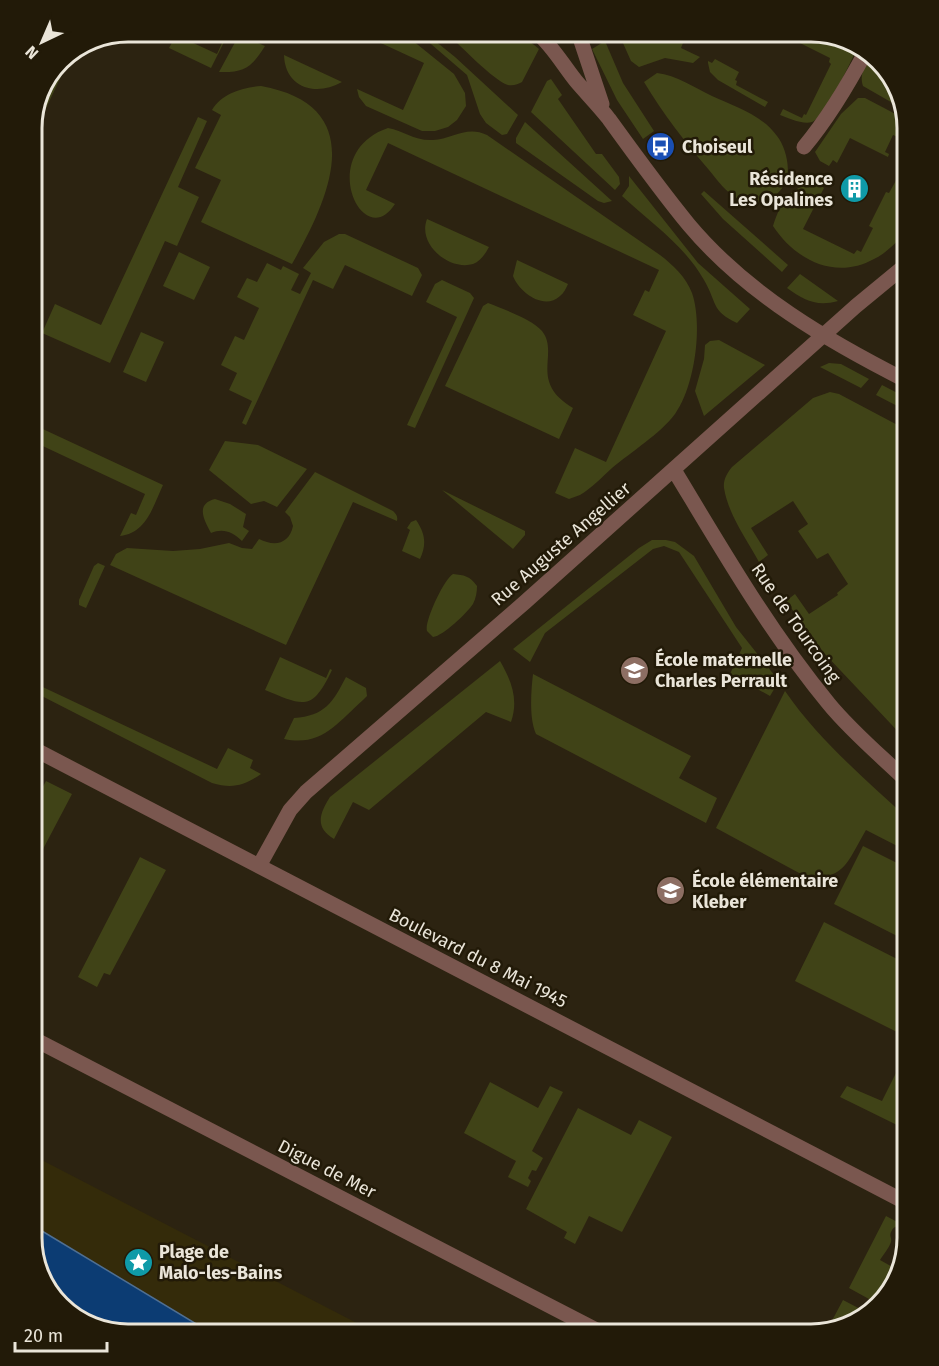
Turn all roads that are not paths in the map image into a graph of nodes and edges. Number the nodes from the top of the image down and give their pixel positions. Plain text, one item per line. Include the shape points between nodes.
1 (545, 42) edge
2 (581, 42) edge
3 (862, 58) edge
4 (608, 118) junction
5 (804, 147) dead end
6 (897, 273) edge
7 (824, 336) junction
8 (897, 375) edge
9 (674, 470) junction
10 (42, 753) edge
11 (897, 771) edge
12 (259, 866) junction
13 (42, 1043) edge
14 (897, 1197) edge
15 (585, 1324) edge

1 - 4 street
2 - 4 street
3 - 5 street via 824,122
4 - 7 street via 706,244 767,297
6 - 7 street, Rue Auguste Angellier
7 - 8 street
7 - 9 street, Rue Auguste Angellier
9 - 11 street, Rue de Tourcoing via 762,615 809,680 850,727
9 - 12 street, Rue Auguste Angellier via 306,792 290,810
10 - 12 street, Boulevard du 8 Mai 1945
12 - 14 street, Boulevard du 8 Mai 1945
13 - 15 street, Digue de Mer

